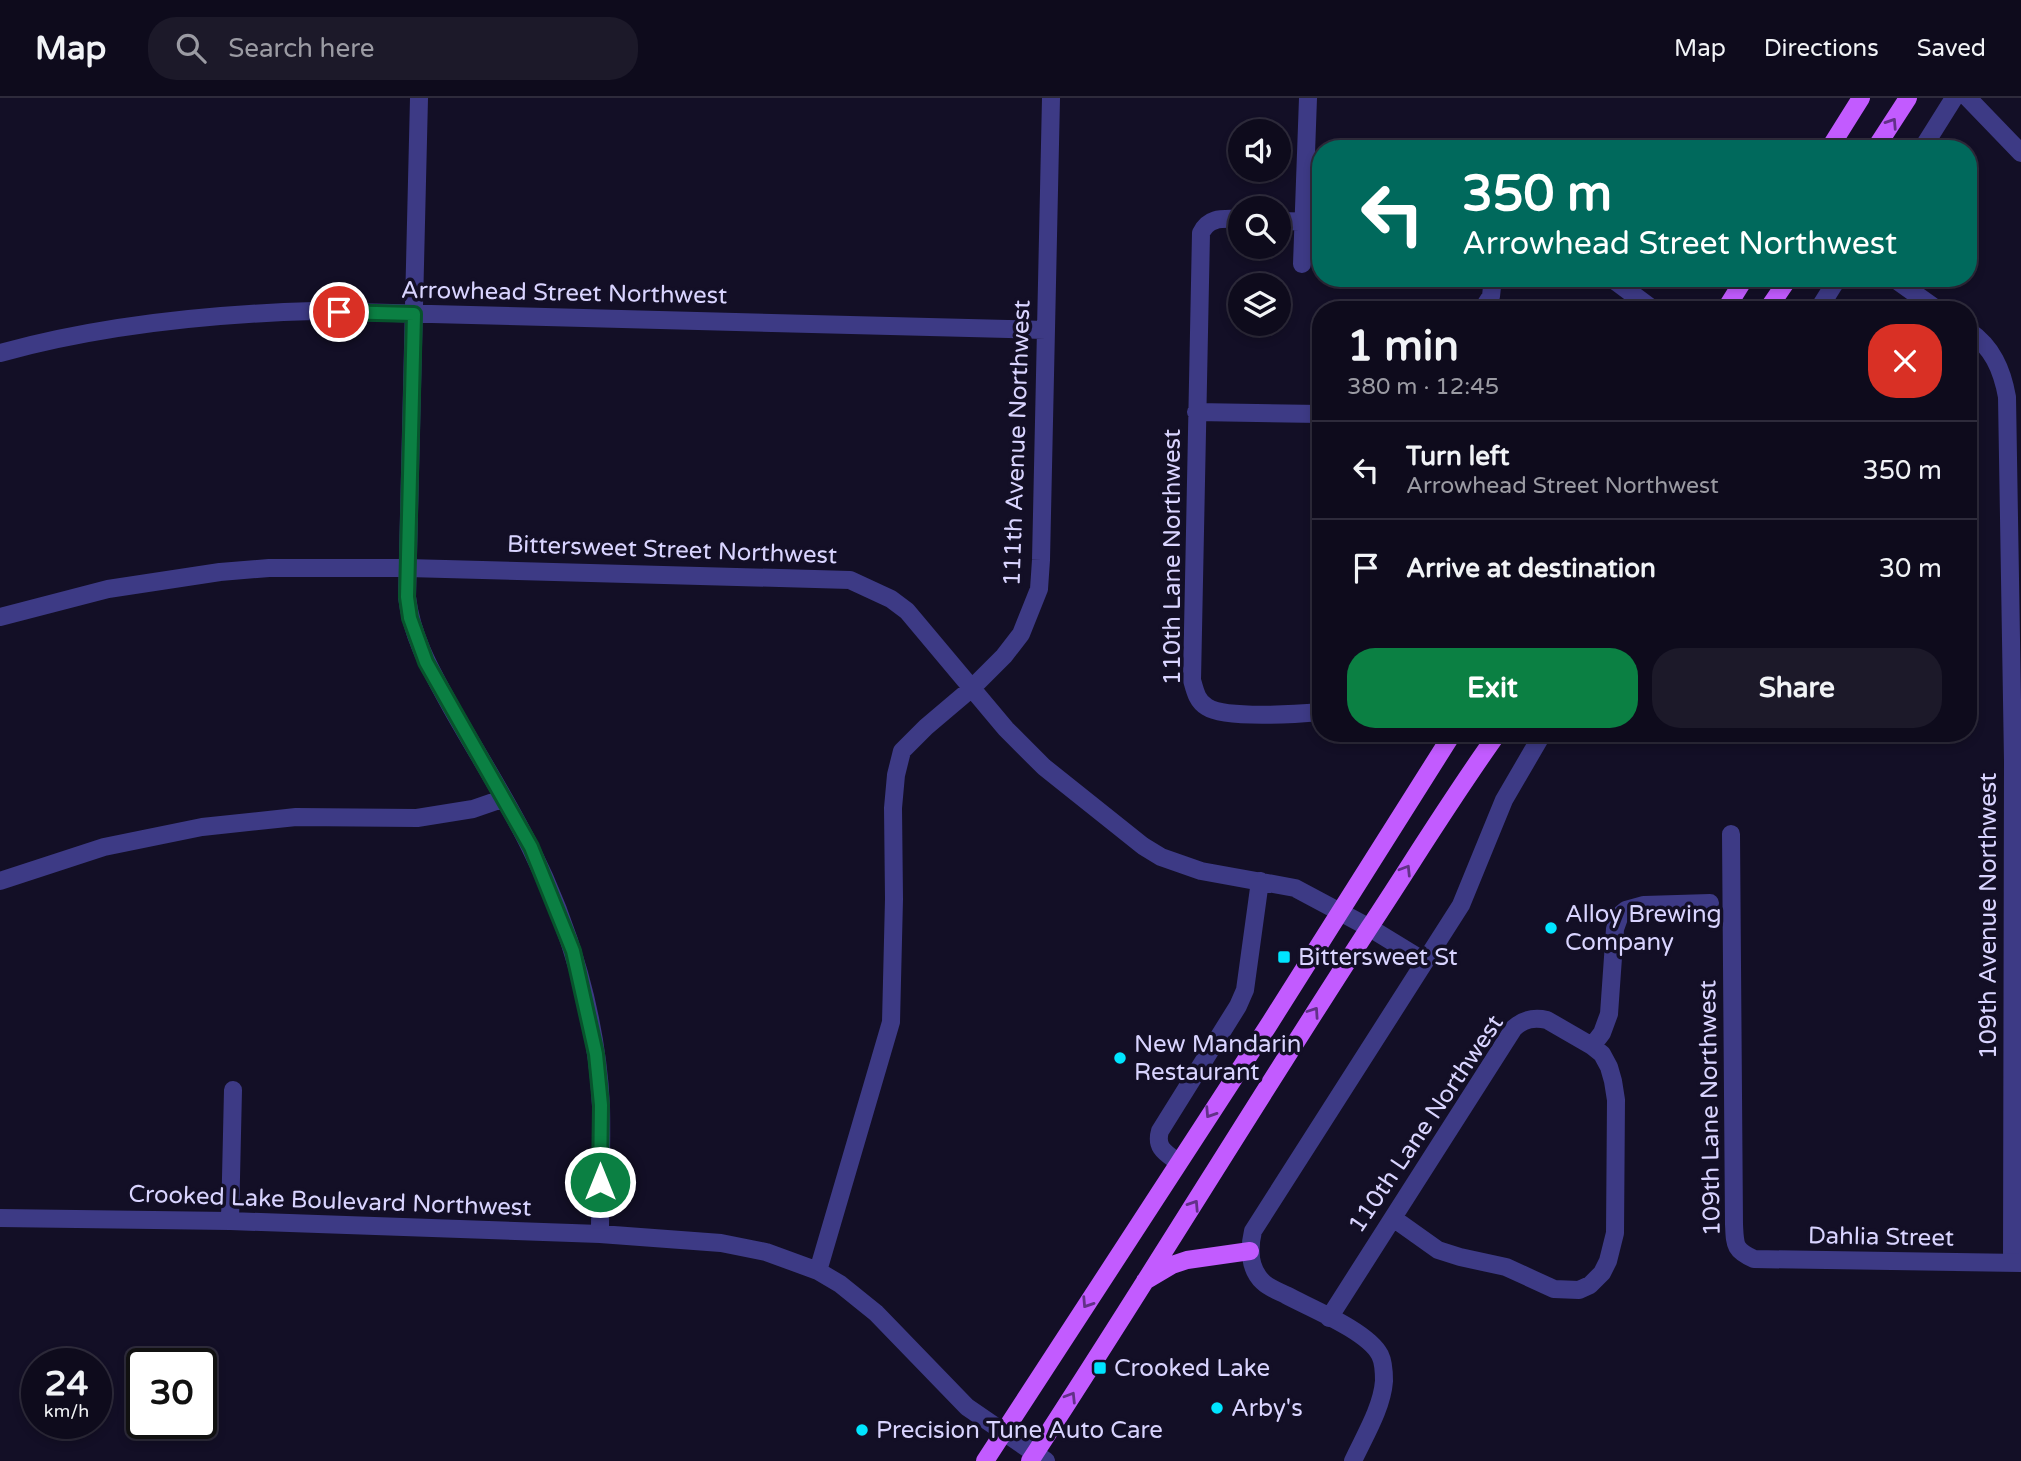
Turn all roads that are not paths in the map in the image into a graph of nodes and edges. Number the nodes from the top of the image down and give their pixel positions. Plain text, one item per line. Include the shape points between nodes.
1 (419, 98) edge
2 (1051, 98) edge
3 (1308, 98) edge
4 (1861, 98) edge
5 (1908, 98) edge
6 (1954, 98) edge
7 (1968, 98) edge
8 (1835, 140) edge
9 (1881, 140) edge
10 (1928, 140) edge
11 (2021, 153) edge
12 (1228, 219) edge
13 (1291, 221) edge
14 (1312, 222) edge
15 (1302, 264) dead end
16 (1623, 287) edge
17 (1906, 287) edge
18 (1642, 301) edge
19 (1925, 301) edge
20 (414, 314) junction
21 (1046, 330) junction
22 (1977, 337) edge
23 (0, 353) edge
24 (1196, 412) junction
25 (1312, 414) edge
26 (408, 568) junction
27 (0, 617) edge
28 (972, 688) junction
29 (1312, 713) edge
30 (1447, 742) edge
31 (1491, 742) edge
32 (1538, 742) edge
33 (502, 799) junction
34 (1731, 834) dead end
35 (0, 881) edge
36 (1259, 881) junction
37 (1710, 903) dead end
38 (1339, 911) junction
39 (1370, 928) junction
40 (1424, 961) junction
41 (1591, 1045) junction
42 (233, 1090) dead end
43 (1178, 1162) junction
44 (0, 1218) edge
45 (1393, 1218) junction
46 (230, 1221) junction
47 (600, 1234) junction
48 (1250, 1251) junction
49 (1742, 1254) joint
50 (2016, 1263) edge
51 (818, 1271) junction
52 (1142, 1283) junction
53 (1329, 1318) junction
54 (1002, 1433) junction
55 (1037, 1459) edge
56 (985, 1461) edge
57 (1353, 1461) edge

1 - 20 street
2 - 21 street, 111th Avenue Northwest
3 - 14 street
4 - 8 main road
9 -> 5 main road
6 - 10 street
7 - 11 street
12 - 24 street, 110th Lane Northwest via 1211,220 1201,233
13 - 14 street
14 - 15 street
16 - 18 street
17 - 19 street
20 - 21 street, Arrowhead Street Northwest
20 - 23 street, Arrowhead Street Northwest via 258,312 128,325
20 - 26 street
21 - 28 street, 111th Avenue Northwest via 1039,589 1021,634
22 - 50 street, 109th Avenue Northwest via 1994,357 2007,397
24 - 25 street, 110th Lane Northwest
24 - 29 street, 110th Lane Northwest via 1195,693 1201,703 1222,713
26 - 27 street, Bittersweet Street Northwest via 208,574 108,589
26 - 28 street, Bittersweet Street Northwest via 850,580 891,598 907,611
26 - 33 street via 407,597 417,642
28 - 36 street, Bittersweet Street Northwest via 1044,767 1143,846 1201,871
28 - 51 street, 111th Avenue Northwest via 902,751 893,808 891,1022
30 - 38 main road
39 -> 31 main road
32 - 40 street via 1504,800 1461,905
33 - 35 street via 417,818 296,817 190,829 104,847
33 - 47 street via 531,847 553,899 587,1007 601,1105
34 - 49 street, 109th Lane Northwest via 1734,1240
36 - 38 street, Bittersweet Street Northwest via 1295,888
36 - 43 street via 1244,992 1157,1140
37 - 41 street via 1644,905 1620,915 1609,1014
38 - 39 street, Bittersweet Street Northwest
38 -> 43 main road
39 - 40 street, Bittersweet Street Northwest
52 -> 39 main road
40 - 48 street via 1261,1216
41 - 45 street, 110th Lane Northwest via 1538,1018 1514,1028
41 - 45 street via 1602,1054 1614,1081 1616,1213 1608,1261 1590,1285 1579,1290 1554,1289 1506,1267 1448,1254
42 - 46 street
43 -> 54 main road
44 - 46 street, Crooked Lake Boulevard Northwest
45 - 53 street, 110th Lane Northwest
46 - 47 street, Crooked Lake Boulevard Northwest
47 - 51 street, Crooked Lake Boulevard Northwest via 721,1243 766,1252
48 - 52 main road via 1187,1260
48 - 53 street via 1262,1281
49 - 50 street, Dahlia Street via 1774,1260
51 - 54 street, Crooked Lake Boulevard Northwest via 876,1313 959,1400
55 -> 52 main road
53 - 57 street via 1370,1342 1384,1368 1375,1413
54 - 55 street, Crooked Lake Boulevard Northwest
54 - 56 main road

